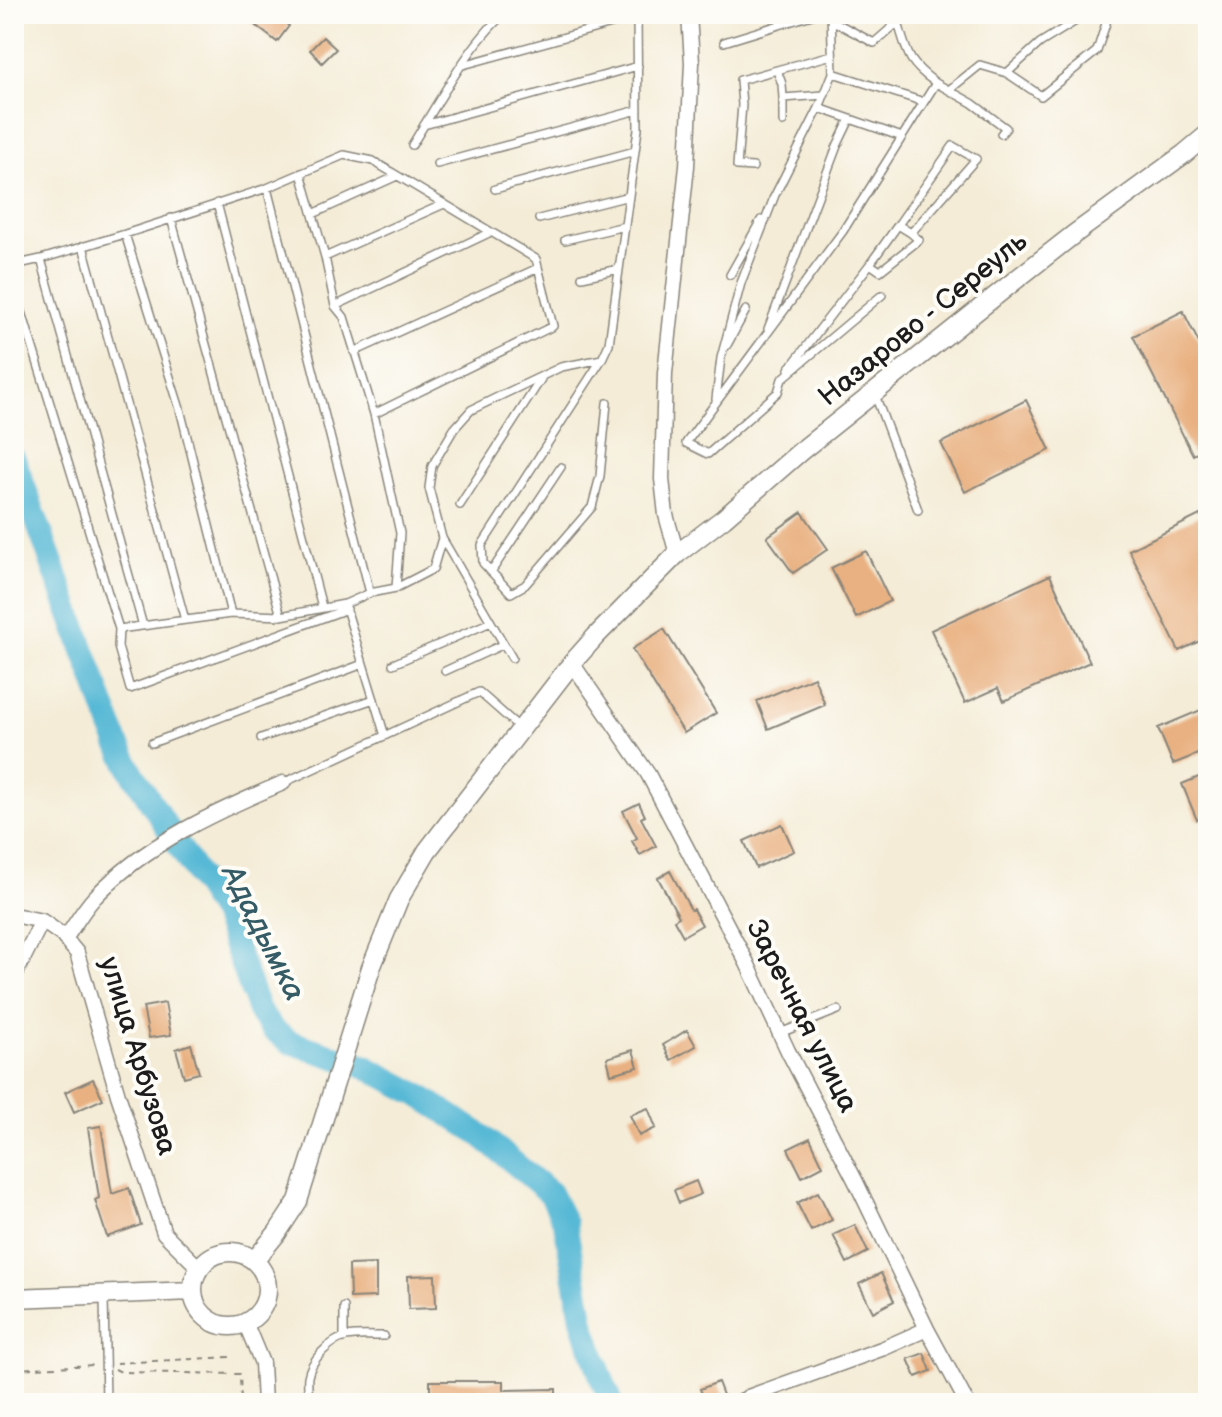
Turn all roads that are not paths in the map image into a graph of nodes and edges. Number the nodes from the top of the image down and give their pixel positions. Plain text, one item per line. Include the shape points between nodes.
1 (504, 14) edge
2 (689, 14) edge
3 (815, 14) edge
4 (1087, 14) edge
5 (1109, 14) edge
6 (637, 16) edge
7 (801, 16) edge
8 (831, 17) edge
9 (897, 18) edge
10 (724, 42) dead end
11 (832, 55) junction
12 (463, 65) junction
13 (638, 66) junction
14 (777, 70) junction
15 (833, 73) junction
16 (1007, 73) junction
17 (936, 83) junction
18 (949, 90) junction
19 (824, 95) junction
20 (783, 98) junction
21 (924, 102) junction
22 (819, 108) junction
23 (638, 110) junction
24 (850, 119) junction
25 (783, 122) dead end
26 (424, 125) junction
27 (1001, 134) dead end
28 (902, 137) junction
29 (1206, 141) edge
30 (412, 145) dead end
31 (635, 151) junction
32 (437, 164) dead end
33 (753, 167) dead end
34 (301, 173) junction
35 (397, 176) junction
36 (267, 188) junction
37 (495, 189) dead end
38 (775, 195) junction
39 (629, 196) junction
40 (217, 203) junction
41 (444, 204) junction
42 (313, 214) junction
43 (171, 218) junction
44 (539, 219) dead end
45 (898, 225) junction
46 (625, 226) junction
47 (491, 232) junction
48 (911, 233) junction
49 (125, 234) junction
50 (565, 240) dead end
51 (83, 246) junction
52 (325, 257) junction
53 (41, 259) junction
54 (870, 264) junction
55 (14, 265) edge
56 (538, 268) junction
57 (619, 269) junction
58 (730, 275) dead end
59 (582, 277) dead end
60 (14, 286) edge
61 (882, 295) dead end
62 (335, 306) junction
63 (746, 310) dead end
64 (765, 337) junction
65 (354, 352) junction
66 (721, 358) junction
67 (602, 359) junction
68 (543, 376) junction
69 (782, 379) junction
70 (874, 393) junction
71 (607, 403) dead end
72 (716, 403) junction
73 (374, 414) junction
74 (561, 467) dead end
75 (460, 505) dead end
76 (918, 510) dead end
77 (442, 538) junction
78 (677, 554) junction
79 (491, 572) junction
80 (396, 588) junction
81 (370, 593) junction
82 (346, 606) junction
83 (322, 607) junction
84 (231, 614) junction
85 (281, 616) junction
86 (185, 620) junction
87 (491, 622) junction
88 (143, 626) junction
89 (119, 629) junction
90 (504, 644) junction
91 (512, 658) dead end
92 (572, 663) junction
93 (363, 664) junction
94 (393, 664) dead end
95 (445, 671) dead end
96 (374, 699) junction
97 (521, 729) junction
98 (385, 736) junction
99 (261, 738) dead end
100 (152, 743) dead end
101 (283, 783) joint
102 (14, 915) edge
103 (42, 921) junction
104 (65, 939) junction
105 (14, 977) edge
106 (838, 1010) dead end
107 (780, 1033) junction
108 (254, 1261) junction
109 (199, 1268) junction
110 (193, 1291) junction
111 (104, 1295) junction
112 (14, 1298) edge
113 (344, 1307) dead end
114 (245, 1322) junction
115 (927, 1329) junction
116 (384, 1336) dead end
117 (344, 1338) junction
118 (106, 1403) edge
119 (264, 1403) edge
120 (309, 1403) edge
121 (741, 1403) edge
122 (967, 1403) edge

1 - 12 lane
2 - 78 street via 687,166 663,433 666,515
3 - 7 lane
4 - 16 lane via 1040,43
5 - 16 lane via 1097,51 1041,96
6 - 12 lane
6 - 13 lane
7 - 10 lane
8 - 9 lane via 874,43
8 - 11 lane
9 - 17 lane via 908,58
11 - 14 lane
11 - 15 lane
12 - 26 lane
13 - 23 lane
13 - 26 lane
14 - 20 lane
14 - 33 lane via 740,80 737,166
15 - 19 lane
15 - 21 lane
16 - 18 lane via 980,65
17 - 18 lane
17 - 21 lane
18 - 27 lane via 1006,128
19 - 20 lane
19 - 22 lane
20 - 25 lane
21 - 28 lane
22 - 24 lane
22 - 38 lane
23 - 31 lane
23 - 32 lane
24 - 28 lane
24 - 64 lane
26 - 30 lane
28 - 64 lane via 843,231
29 - 70 street, Назарово - Сереуль via 1061,245
31 - 37 lane
31 - 39 lane
34 - 35 lane via 344,155 373,161
34 - 36 lane
34 - 42 lane
35 - 41 lane
35 - 42 lane
36 - 40 lane
36 - 81 lane
38 - 58 lane
38 - 66 lane via 741,283
39 - 44 lane
39 - 46 lane
40 - 43 lane
40 - 83 lane
41 - 47 lane
41 - 52 lane
42 - 52 lane
43 - 49 lane
43 - 85 lane
45 - 48 lane
45 - 48 lane via 953,146 976,159
45 - 54 lane
46 - 50 lane
46 - 57 lane
47 - 56 lane via 536,259
47 - 62 lane
48 - 54 lane via 919,240 880,271
49 - 51 lane
49 - 84 lane via 180,409
51 - 53 lane
51 - 86 lane
52 - 62 lane
53 - 55 lane
53 - 88 lane
54 - 69 lane
56 - 65 lane
56 - 73 lane via 553,326
57 - 59 lane
57 - 67 lane via 609,344
60 - 89 lane
61 - 69 lane
62 - 65 lane via 344,317
63 - 66 lane
64 - 72 lane
65 - 73 lane
66 - 72 lane
67 - 68 lane
67 - 79 lane via 482,545 483,563
68 - 75 lane
68 - 77 lane via 471,410 454,429 432,466 429,488
69 - 72 lane via 778,392 708,454 686,443
70 - 76 lane
70 - 78 street, Назарово - Сереуль
71 - 79 lane via 592,507 525,585 511,593
73 - 80 lane via 400,533
74 - 79 lane
77 - 80 lane via 433,569
77 - 87 lane
78 - 92 street, Назарово - Сереуль
80 - 81 lane
81 - 82 lane
82 - 83 lane
82 - 89 lane via 130,689 118,647
82 - 93 lane
83 - 85 lane
84 - 85 lane
84 - 86 lane
86 - 88 lane
87 - 90 lane
87 - 94 lane
88 - 89 lane
90 - 91 lane
90 - 95 lane
92 - 97 street, Назарово - Сереуль
92 - 107 street, Заречная улица via 648,774
93 - 96 lane
93 - 100 lane
96 - 98 lane
96 - 99 lane
97 - 98 lane via 479,692
97 - 108 street, Назарово - Сереуль via 427,851 399,899 371,968 298,1201
98 - 101 lane
101 - 104 street via 189,826 135,860 92,900
102 - 103 street
103 - 104 street, улица Арбузова
103 - 105 street
104 - 109 street, улица Арбузова via 77,953 164,1233
106 - 107 lane
107 - 115 street, Заречная улица
108 - 109 street via 241,1253 223,1252
108 - 114 street via 264,1274 266,1293 259,1311
109 - 110 street
110 - 111 street
110 - 114 street via 210,1320 229,1326
111 - 112 street
111 - 118 lane
113 - 117 lane
114 - 119 street via 262,1363
115 - 121 street
115 - 122 street, Заречная улица
116 - 117 lane
117 - 120 lane via 314,1364 308,1377

